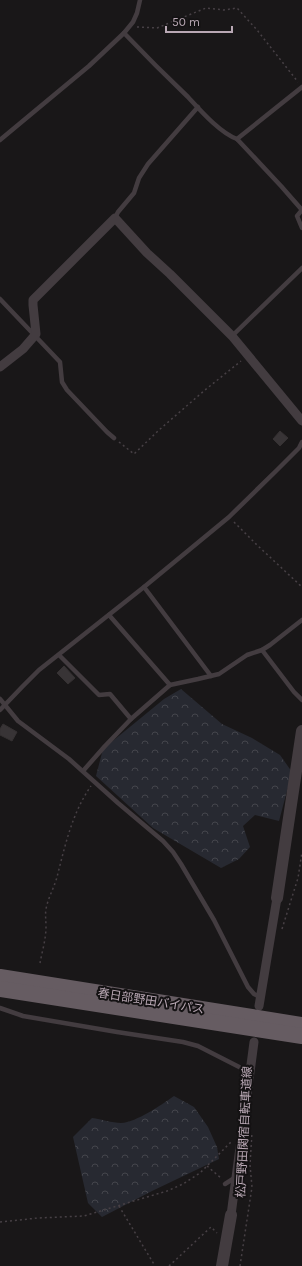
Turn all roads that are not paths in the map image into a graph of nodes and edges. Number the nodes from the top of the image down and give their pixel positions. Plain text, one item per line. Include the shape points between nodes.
1 (140, 0) edge
2 (124, 33) junction
3 (302, 87) edge
4 (198, 107) junction
5 (237, 139) junction
6 (0, 140) edge
7 (302, 210) edge
8 (115, 218) junction
9 (302, 228) edge
10 (302, 268) edge
11 (0, 299) edge
12 (35, 336) junction
13 (232, 336) junction
14 (0, 367) edge
15 (302, 421) edge
16 (114, 438) road end
17 (302, 442) edge
18 (144, 587) junction
19 (109, 615) junction
20 (302, 620) edge
21 (262, 650) junction
22 (59, 655) junction
23 (211, 676) junction
24 (170, 685) junction
25 (0, 699) edge
26 (302, 700) edge
27 (4, 705) junction
28 (0, 710) edge
29 (131, 719) junction
30 (302, 731) edge
31 (83, 771) junction
32 (277, 898) joint
33 (0, 976) edge
34 (0, 989) edge
35 (259, 1001) joint
36 (0, 1008) edge
37 (302, 1024) edge
38 (285, 1028) junction
39 (302, 1036) edge
40 (254, 1042) dead end
41 (249, 1072) junction
42 (236, 1177) junction
43 (226, 1183) road end
44 (231, 1215) joint
45 (222, 1266) edge

1 - 2 lane via 133,22
2 - 4 lane
2 - 6 lane via 89,66
3 - 5 lane
4 - 5 lane via 224,132
4 - 8 lane via 148,164 139,178 134,193
5 - 7 lane
7 - 9 lane via 297,216
8 - 12 street via 33,300
8 - 13 street
10 - 13 lane
11 - 12 lane
12 - 14 street via 24,349
12 - 16 lane via 60,362 62,382 67,390
13 - 15 street
17 - 18 lane via 229,517
18 - 19 lane
18 - 23 lane
19 - 22 lane
19 - 24 lane
20 - 21 lane
21 - 23 lane via 247,655 219,674
21 - 26 lane
22 - 27 lane via 39,670
22 - 29 lane via 99,695 110,694
23 - 24 lane
24 - 29 lane
25 - 27 lane
27 - 28 lane
27 - 31 lane via 18,721
29 - 31 lane
30 - 32 street
31 - 35 lane via 173,852 214,920 248,987
32 - 35 street
33 - 38 highway, 春日部野田バイパス
34 - 38 highway, 春日部野田バイパス
36 - 41 lane via 23,1016 183,1042 198,1046
37 - 38 highway, 春日部野田バイパス
38 - 39 highway, 春日部野田バイパス
40 - 41 street
41 - 42 street
42 - 43 lane
42 - 44 street
44 - 45 street

